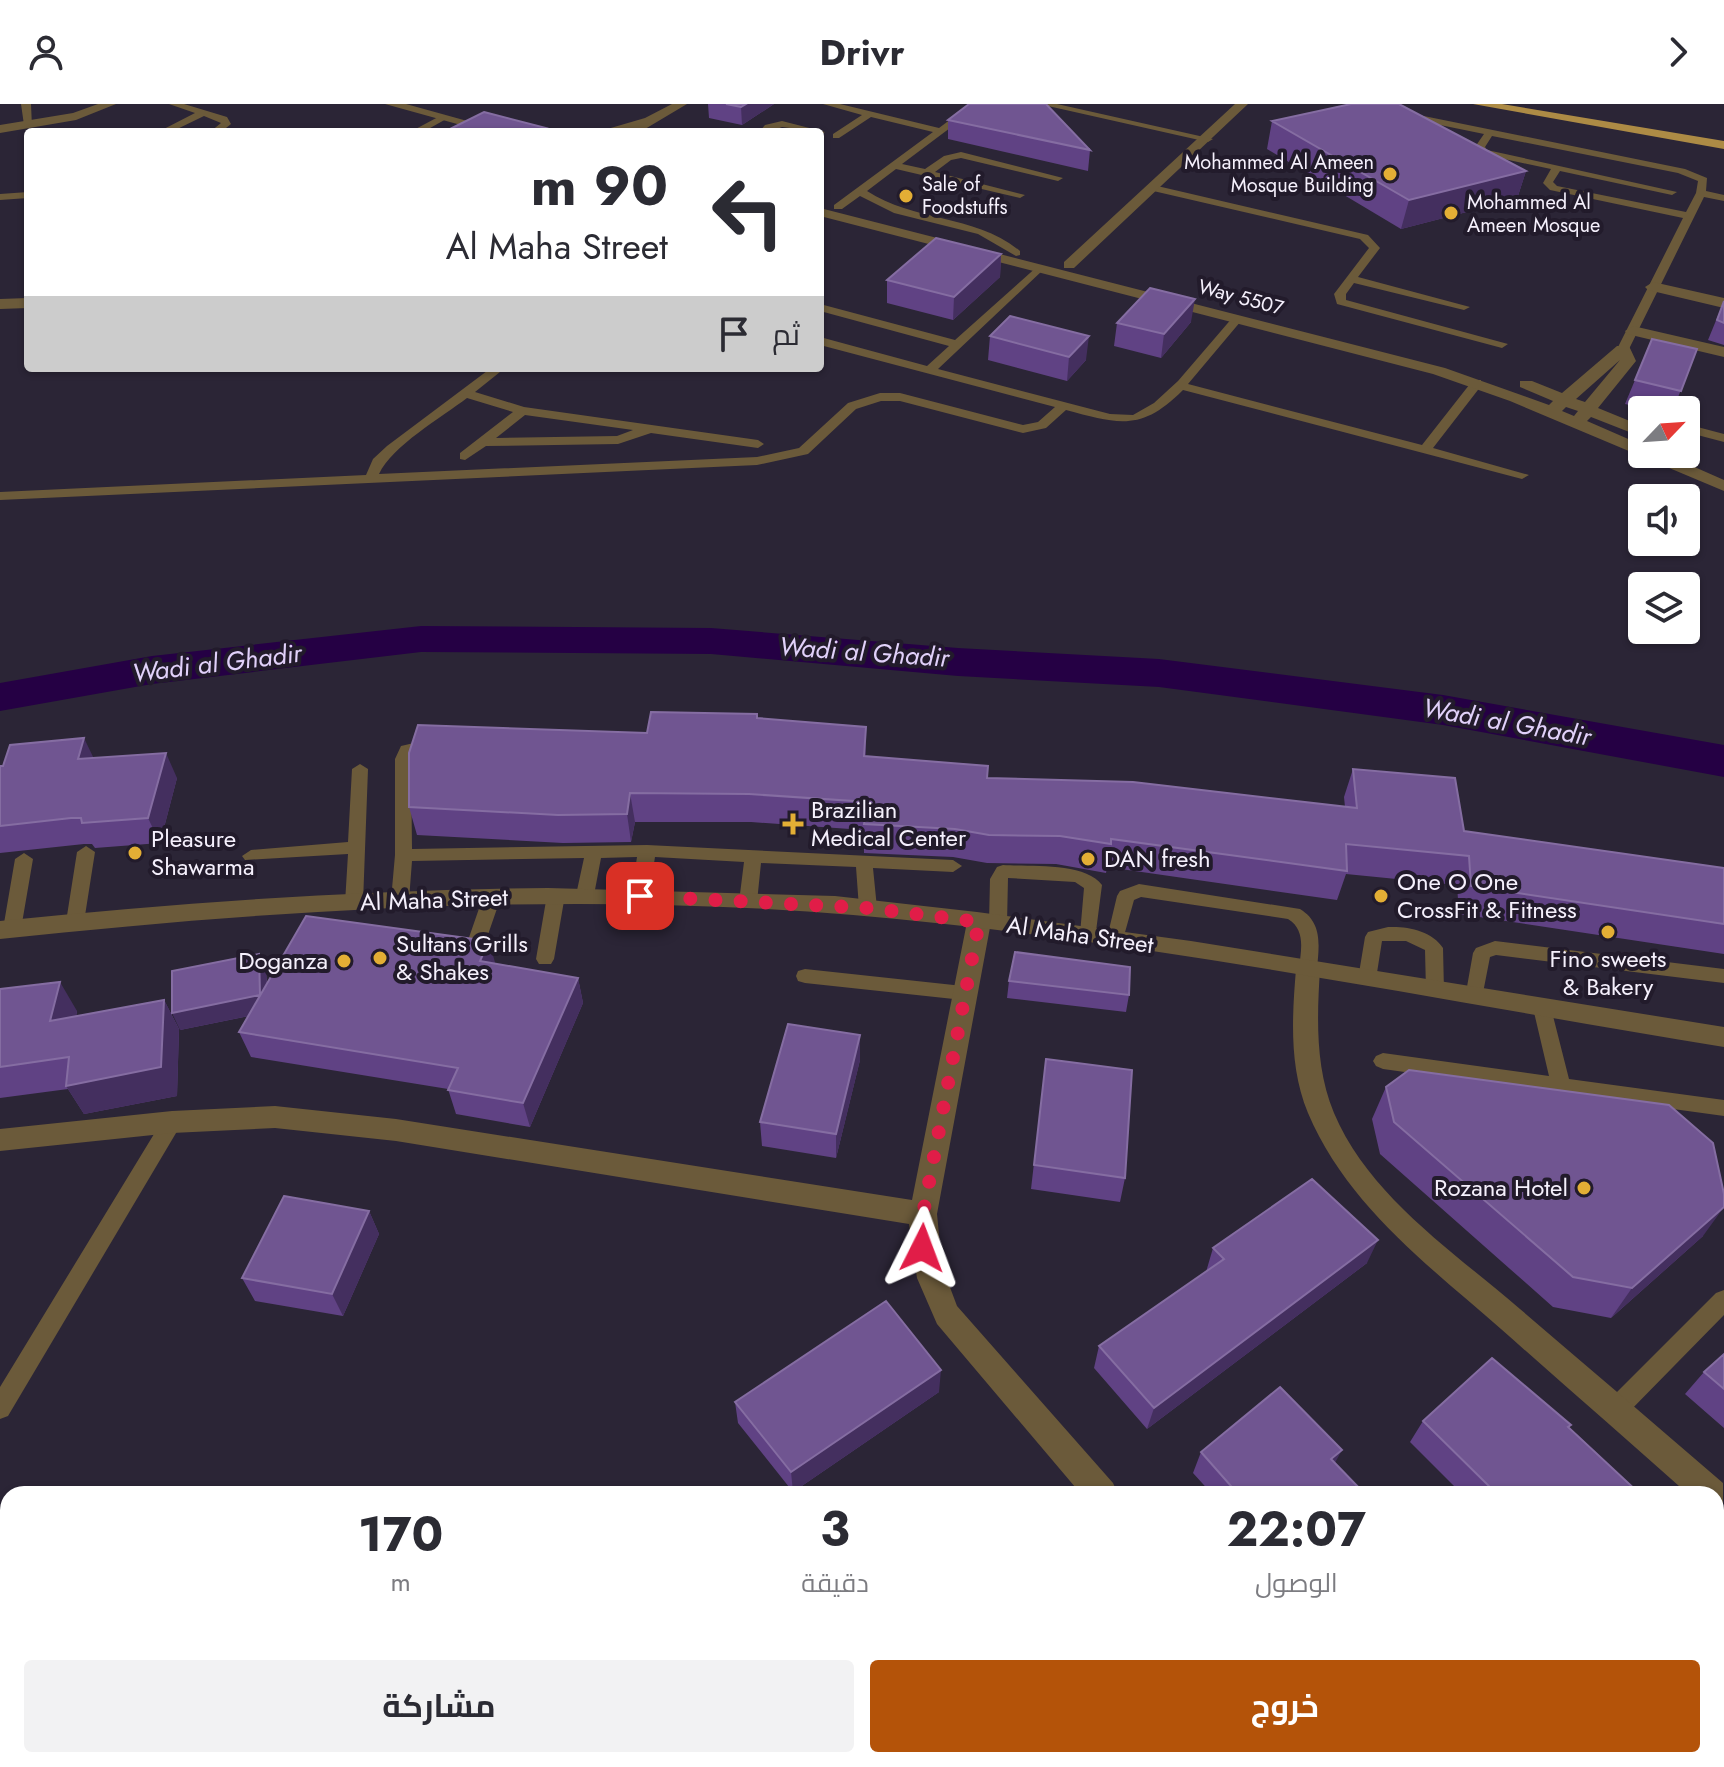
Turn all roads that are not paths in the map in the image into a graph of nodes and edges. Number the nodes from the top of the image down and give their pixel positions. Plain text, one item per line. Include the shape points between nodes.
1 (26, 104) edge
2 (110, 104) edge
3 (174, 104) edge
4 (391, 104) edge
5 (431, 104) edge
6 (681, 104) edge
7 (701, 104) edge
8 (828, 104) edge
9 (977, 104) edge
10 (1044, 104) edge
11 (1242, 104) edge
12 (1479, 104) edge
13 (205, 112) junction
14 (1397, 113) edge
15 (870, 114) junction
16 (443, 118) junction
17 (29, 125) junction
18 (654, 126) edge
19 (1708, 127) dead end
20 (171, 128) edge
21 (219, 128) edge
22 (423, 128) edge
23 (470, 128) edge
24 (521, 128) edge
25 (770, 128) edge
26 (798, 128) edge
27 (0, 129) edge
28 (1724, 130) edge
29 (940, 131) junction
30 (1490, 132) junction
31 (824, 133) edge
32 (836, 136) junction
33 (1208, 139) junction
34 (824, 142) edge
35 (1724, 145) edge
36 (894, 165) junction
37 (1558, 167) junction
38 (927, 173) junction
39 (1058, 178) dead end
40 (1153, 188) junction
41 (860, 191) junction
42 (1672, 192) dead end
43 (1701, 193) junction
44 (24, 195) edge
45 (1020, 195) dead end
46 (0, 197) edge
47 (1724, 198) edge
48 (824, 204) edge
49 (838, 207) junction
50 (824, 213) edge
51 (1688, 216) junction
52 (1016, 253) junction
53 (1069, 265) junction
54 (1039, 268) junction
55 (1352, 279) junction
56 (1653, 287) junction
57 (24, 292) edge
58 (0, 293) edge
59 (24, 303) edge
60 (1724, 303) edge
61 (0, 304) edge
62 (1464, 307) dead end
63 (824, 308) edge
64 (1237, 319) junction
65 (1633, 331) junction
66 (824, 342) edge
67 (1502, 344) dead end
68 (958, 345) junction
69 (1623, 349) junction
70 (1724, 352) edge
71 (930, 370) junction
72 (493, 372) edge
73 (1477, 383) junction
74 (1178, 385) junction
75 (464, 393) junction
76 (1568, 399) junction
77 (1063, 406) junction
78 (1591, 410) junction
79 (522, 411) junction
80 (1550, 411) junction
81 (1576, 422) junction
82 (1628, 426) edge
83 (650, 429) junction
84 (1700, 432) edge
85 (718, 438) junction
86 (1724, 438) edge
87 (484, 442) junction
88 (758, 444) dead end
89 (1628, 445) edge
90 (1425, 450) junction
91 (465, 456) dead end
92 (1700, 458) edge
93 (706, 464) junction
94 (1682, 468) edge
95 (1724, 469) edge
96 (1522, 475) dead end
97 (370, 480) junction
98 (1724, 486) edge
99 (0, 496) edge
100 (445, 745) edge
101 (360, 769) dead end
102 (356, 847) junction
103 (594, 850) junction
104 (647, 851) junction
105 (86, 852) dead end
106 (753, 854) junction
107 (404, 855) junction
108 (251, 856) dead end
109 (24, 859) dead end
110 (864, 860) junction
111 (953, 866) dead end
112 (556, 895) junction
113 (585, 895) junction
114 (640, 896) junction
115 (492, 897) junction
116 (400, 900) junction
117 (748, 902) junction
118 (354, 903) junction
119 (868, 908) junction
120 (75, 922) junction
121 (988, 922) junction
122 (6, 930) edge
123 (1089, 934) junction
124 (1116, 938) junction
125 (474, 949) edge
126 (545, 959) dead end
127 (1308, 969) junction
128 (805, 976) dead end
129 (1724, 976) edge
130 (1367, 979) junction
131 (1435, 991) junction
132 (963, 993) junction
133 (1474, 998) junction
134 (1542, 1008) junction
135 (1724, 1037) edge
136 (1383, 1061) dead end
137 (1561, 1086) junction
138 (1724, 1108) edge
139 (172, 1122) junction
140 (0, 1140) edge
141 (923, 1214) junction
142 (1724, 1300) edge
143 (0, 1408) edge
144 (1615, 1410) junction
145 (1095, 1486) edge
146 (1702, 1486) edge

1 - 17 lane
2 - 17 street
3 - 13 lane
4 - 16 street
5 - 24 street
6 - 18 street
7 - 18 street
8 - 15 lane
9 - 29 lane
10 - 33 lane
11 - 33 street
12 - 35 main road
13 - 20 lane
13 - 21 lane via 226,121
14 - 30 lane
15 - 29 lane
15 - 32 lane
16 - 22 lane
16 - 23 street
17 - 27 street
19 - 28 main road
25 - 26 lane
29 - 36 lane
30 - 37 lane via 1480,147 1484,152
30 - 43 lane via 1691,173 1703,180
31 - 32 lane
32 - 34 lane
33 - 40 street
36 - 38 lane
36 - 41 lane
37 - 42 lane
37 - 51 lane via 1548,183 1554,188
38 - 39 lane via 956,155
38 - 45 lane
40 - 53 street
40 - 55 lane via 1364,237 1375,248
41 - 49 lane
41 - 52 lane via 898,213 998,237
43 - 47 lane
43 - 51 lane
44 - 46 lane
48 - 49 street, Way 5507
49 - 52 street, Way 5507
50 - 54 street, Way 5507
51 - 56 lane
52 - 53 street, Way 5507
53 - 76 street, Way 5507 via 1434,356
54 - 64 street, Way 5507
54 - 68 lane
55 - 62 lane
55 - 67 lane via 1339,298 1346,305
56 - 60 street
56 - 65 lane
57 - 58 street
59 - 61 street
63 - 68 lane
64 - 73 street, Way 5507
64 - 74 lane
65 - 69 lane
65 - 70 street
66 - 71 lane
68 - 71 lane
69 - 76 street
69 - 78 street via 1628,361
71 - 77 lane
72 - 75 lane
73 - 80 street, Way 5507
73 - 90 lane
74 - 77 lane via 1146,414 1130,419
74 - 90 lane
75 - 79 lane
75 - 97 lane via 384,455
76 - 78 street, Way 5507
76 - 80 street
77 - 93 lane via 1042,425 1023,429 900,397 880,397 852,406 812,445 791,455
78 - 81 street
78 - 82 street, Way 5507
79 - 83 lane
79 - 87 lane
80 - 81 street, Way 5507
81 - 89 street, Way 5507
83 - 85 lane
83 - 87 lane via 618,440
84 - 86 lane
85 - 88 lane
85 - 93 lane
87 - 91 lane
90 - 96 lane
92 - 95 street
93 - 97 lane
94 - 98 street
97 - 99 lane
100 - 107 lane via 417,746 403,759
101 - 102 lane
102 - 108 lane
102 - 118 lane
103 - 104 lane
103 - 107 lane
103 - 113 lane
104 - 106 lane
104 - 114 lane
105 - 120 lane
106 - 110 lane
106 - 117 lane
107 - 116 lane
109 - 122 lane
110 - 111 lane
110 - 119 lane
112 - 113 street, Al Maha Street
112 - 115 street, Al Maha Street
112 - 126 lane
113 - 114 street, Al Maha Street
114 - 117 street, Al Maha Street
115 - 116 street, Al Maha Street
115 - 125 lane
116 - 118 street, Al Maha Street
117 - 119 street, Al Maha Street
118 - 120 street, Al Maha Street via 160,912
119 - 121 street, Al Maha Street
120 - 122 street, Al Maha Street
121 - 123 street, Al Maha Street
121 - 123 lane via 1003,871 1079,876 1093,885
121 - 132 street
123 - 124 street, Al Maha Street
124 - 127 street, Al Maha Street
124 - 127 lane via 1126,896 1139,890 1283,911 1308,924
127 - 130 street, Al Maha Street
127 - 144 street via 1304,1044 1319,1109 1338,1149 1366,1189 1403,1226
128 - 132 lane
129 - 133 lane via 1495,948 1482,953
130 - 131 street, Al Maha Street
130 - 131 lane via 1374,937 1385,933 1418,938 1434,948
131 - 133 street, Al Maha Street
132 - 141 street
133 - 134 street, Al Maha Street
134 - 135 street, Al Maha Street
134 - 137 lane
136 - 137 lane
137 - 138 lane
139 - 140 street
139 - 141 street via 275,1117 332,1122
139 - 143 lane
141 - 145 street via 922,1248 930,1282 947,1315
142 - 144 lane
144 - 146 street

